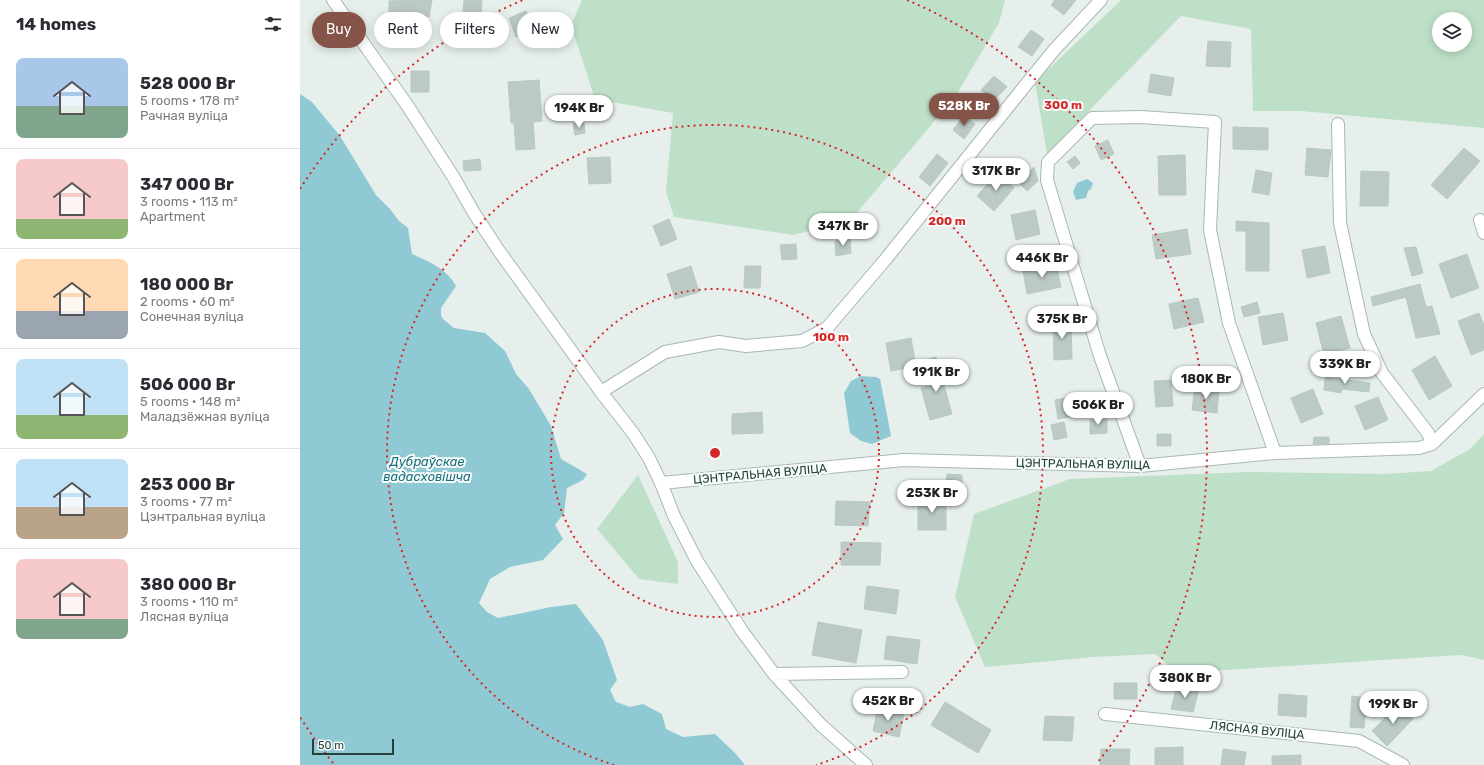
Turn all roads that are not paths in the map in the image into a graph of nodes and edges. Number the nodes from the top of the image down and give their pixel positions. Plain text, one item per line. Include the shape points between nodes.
1 (333, 0) edge
2 (1102, 0) edge
3 (1338, 124) dead end
4 (1480, 220) dead end
5 (1484, 233) edge
6 (600, 392) junction
7 (1484, 394) edge
8 (1432, 444) junction
9 (1274, 453) junction
10 (1140, 466) junction
11 (661, 483) junction
12 (902, 672) dead end
13 (774, 674) junction
14 (1105, 714) dead end
15 (866, 765) edge
16 (1403, 765) edge

1 - 6 street via 407,105 499,251
2 - 6 street via 1055,50 827,328 802,341 746,346 719,342 664,352
3 - 8 street via 1340,223 1364,334 1382,373 1428,433
4 - 5 street
6 - 11 street via 637,439
7 - 8 street
8 - 9 street, ЦЭНТРАЛЬНАЯ ВУЛІЦА via 1419,448
9 - 10 street, ЦЭНТРАЛЬНАЯ ВУЛІЦА
9 - 10 street via 1229,323 1210,230 1215,122 1141,117 1092,118 1048,162 1047,180 1100,356
10 - 11 street, ЦЭНТРАЛЬНАЯ ВУЛІЦА via 904,460
11 - 13 street via 674,516 697,561 742,632
12 - 13 street
13 - 15 street via 820,725
14 - 16 street, ЛЯСНАЯ ВУЛІЦА via 1359,741

